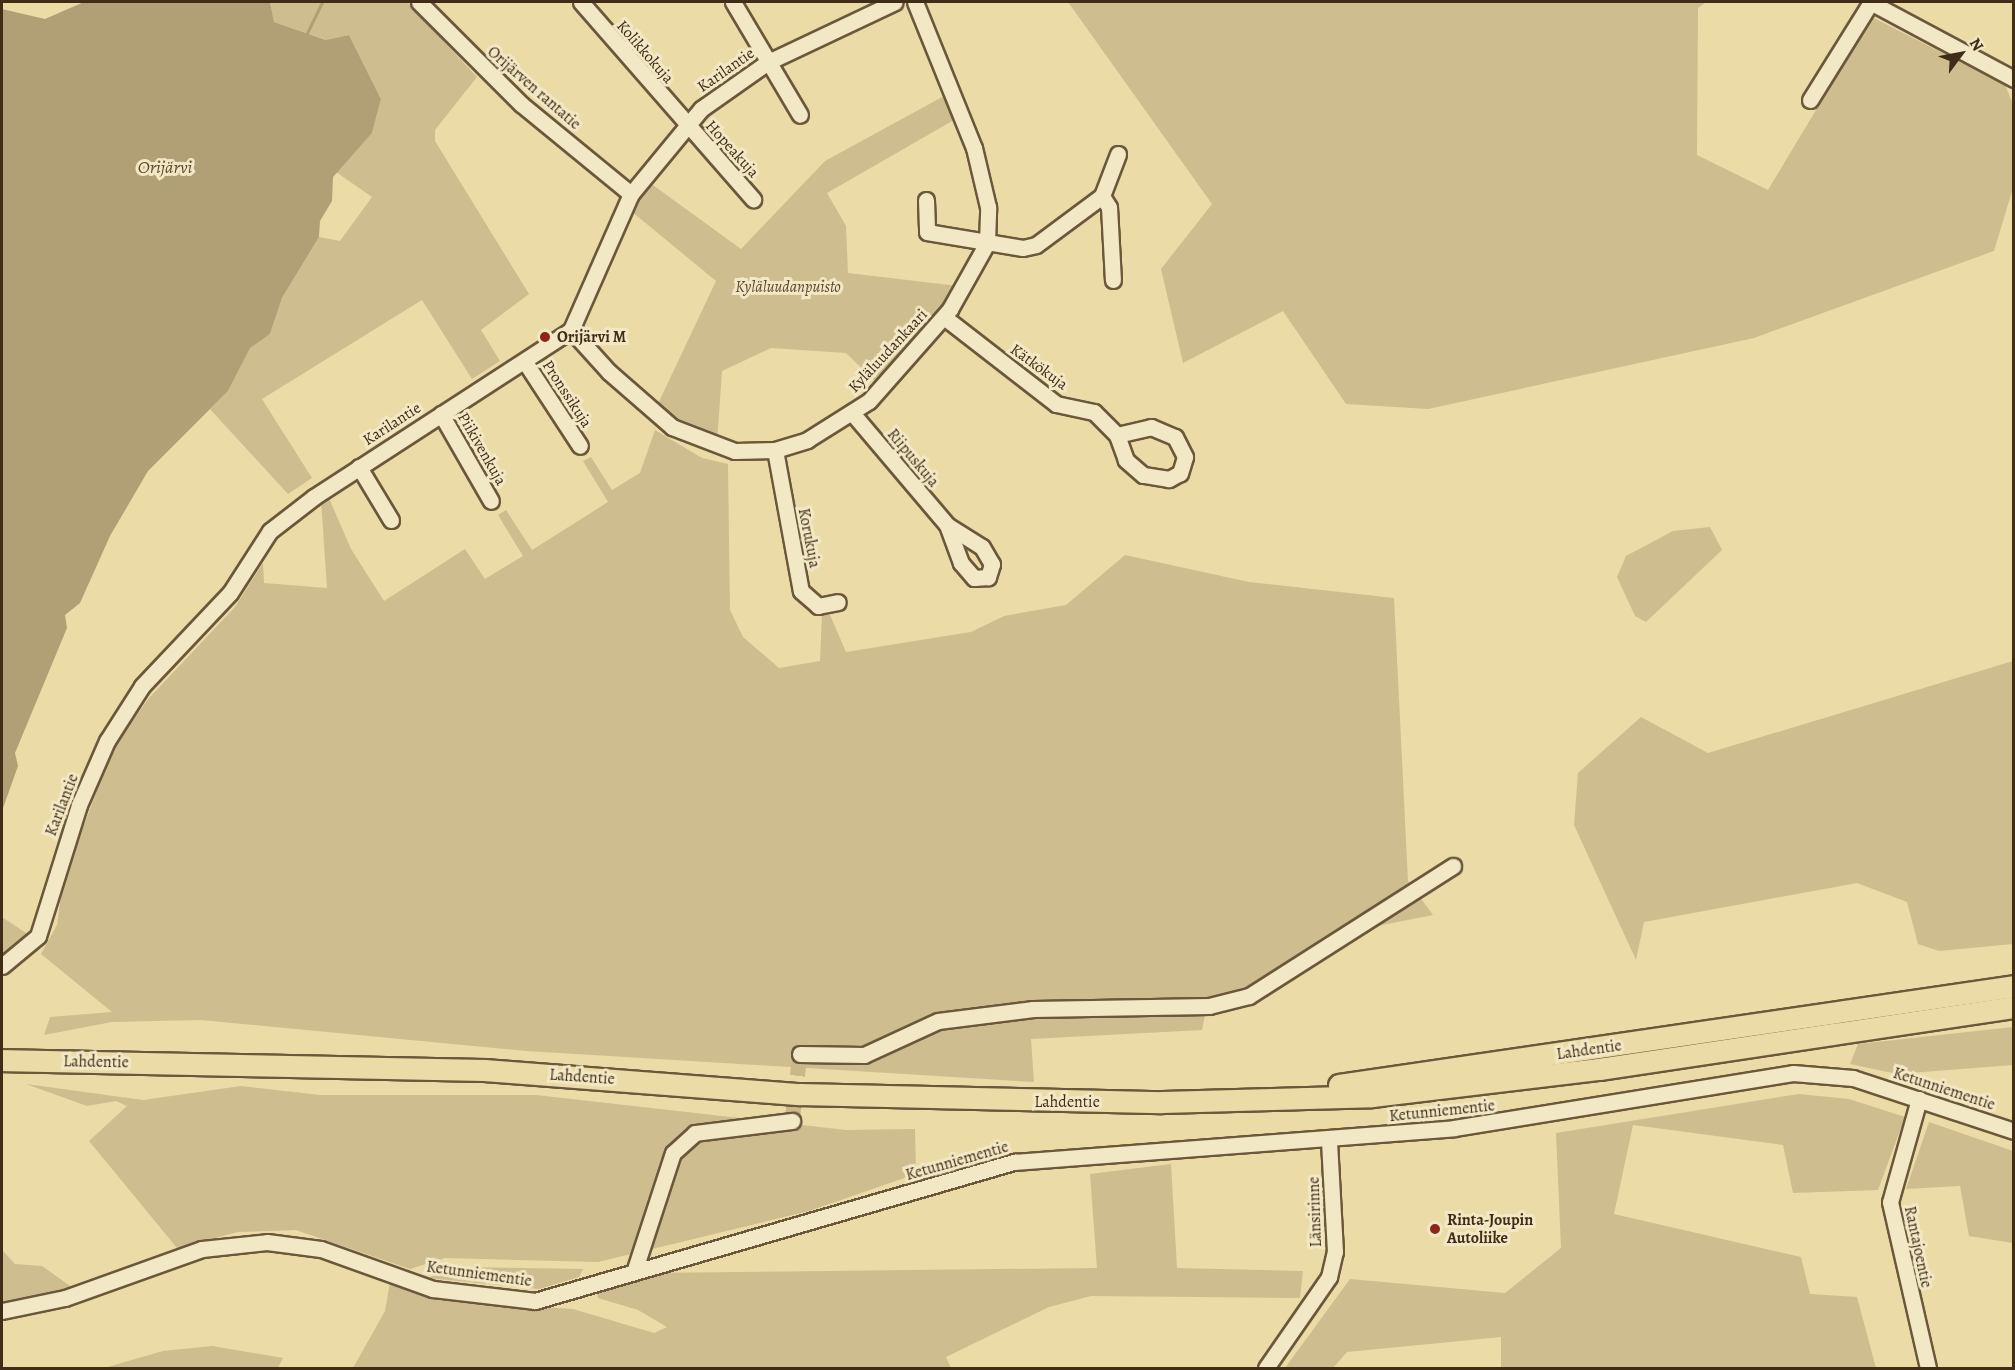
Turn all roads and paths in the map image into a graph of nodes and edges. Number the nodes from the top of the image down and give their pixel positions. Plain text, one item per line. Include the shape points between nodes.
1 (419, 2) edge
2 (581, 2) edge
3 (733, 2) edge
4 (850, 2) edge
5 (895, 2) edge
6 (915, 2) edge
7 (1871, 2) edge
8 (855, 17) junction
9 (768, 62) junction
10 (2013, 79) edge
11 (1810, 100) dead end
12 (800, 115) dead end
13 (684, 123) junction
14 (1118, 154) dead end
15 (632, 194) junction
16 (1102, 196) junction
17 (753, 199) dead end
18 (926, 200) dead end
19 (987, 243) junction
20 (1113, 280) dead end
21 (944, 317) junction
22 (572, 330) junction
23 (525, 362) junction
24 (441, 414) junction
25 (853, 414) junction
26 (1118, 435) dead end
27 (580, 446) dead end
28 (775, 450) junction
29 (359, 467) junction
30 (491, 501) dead end
31 (391, 520) dead end
32 (947, 525) dead end
33 (838, 602) dead end
34 (1453, 866) dead end
35 (2, 966) edge
36 (2013, 986) edge
37 (2013, 1007) edge
38 (800, 1054) dead end
39 (2, 1060) edge
40 (1919, 1099) junction
41 (1162, 1102) junction
42 (792, 1121) dead end
43 (2013, 1131) edge
44 (1329, 1141) junction
45 (635, 1269) junction
46 (2, 1311) edge
47 (1266, 1368) edge
48 (1928, 1368) edge

1 - 15 street, Orijärven rantatie via 521,104
2 - 13 street, Kolikkokuja
3 - 9 street
4 - 8 street
5 - 8 street, Karilantie
6 - 19 street, Kyläluudankaari via 974,148 988,207
7 - 10 street
7 - 11 street
8 - 9 street, Karilantie
9 - 12 street
9 - 13 street, Karilantie
13 - 15 street, Karilantie
13 - 17 street, Hopeakuja
14 - 16 street
15 - 22 street, Karilantie
16 - 19 street via 1036,245
16 - 20 street via 1109,207
18 - 19 street via 927,232
19 - 21 street, Kyläluudankaari via 971,281
21 - 25 street, Kyläluudankaari
21 - 26 street, Kätkökuja via 1056,404 1094,412
22 - 23 street, Karilantie
22 - 28 street, Kyläluudankaari via 609,372 672,427 735,450
23 - 24 street, Karilantie
23 - 27 street, Pronssikuja
24 - 29 street, Karilantie
24 - 30 street, Piikivenkuja
25 - 28 street, Kyläluudankaari via 807,440
25 - 32 street, Riipuskuja
28 - 33 street, Korukuja via 801,591 818,606
29 - 31 street
29 - 35 street, Karilantie via 270,531 230,593 142,686 107,741 79,805 38,936
34 - 38 street via 1249,996 1209,1006 1033,1009 938,1021 864,1055
36 - 41 highway, Lahdentie via 1369,1081
37 - 41 highway, Lahdentie via 1599,1070 1372,1096
39 - 41 highway, Lahdentie via 485,1070 799,1094
40 - 43 street, Ketunniementie
40 - 44 street, Ketunniementie via 1853,1078 1793,1073 1571,1113
40 - 48 street, Rantajoentie via 1890,1202
42 - 45 street via 695,1132 673,1153
44 - 45 street, Ketunniementie via 1015,1162 832,1219
44 - 47 street, Länsirinne via 1335,1252 1329,1277
45 - 46 street, Ketunniementie via 569,1295 535,1301 433,1289 295,1244 231,1244 176,1257 64,1298

